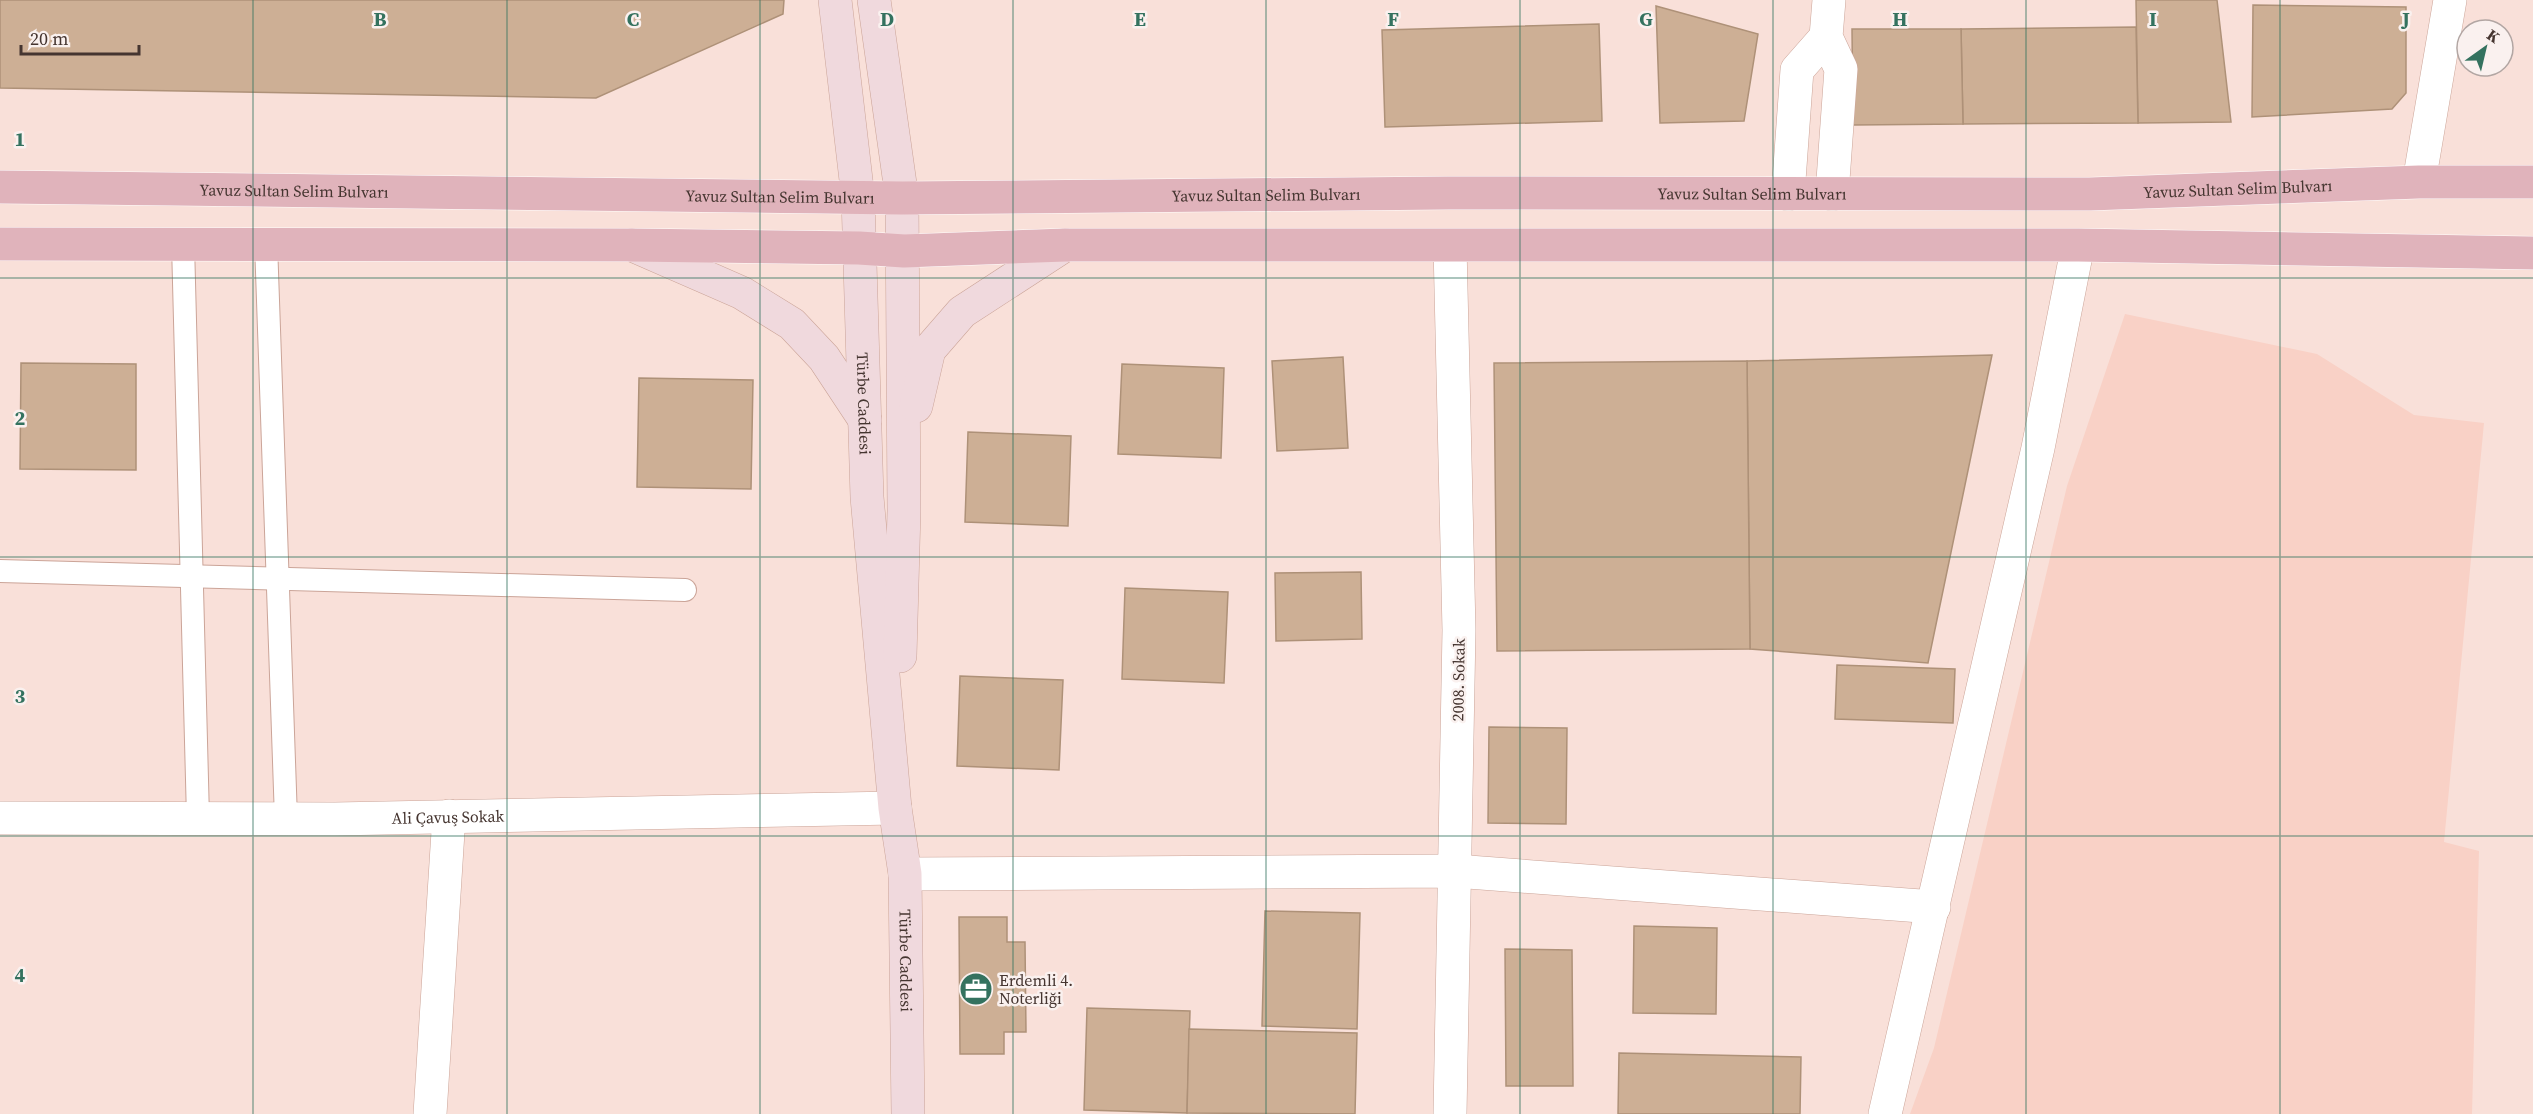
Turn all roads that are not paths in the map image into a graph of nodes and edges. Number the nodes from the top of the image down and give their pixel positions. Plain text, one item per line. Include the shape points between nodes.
1 (835, 0) edge
2 (874, 0) edge
3 (1829, 0) edge
4 (2450, 0) edge
5 (1826, 37) junction
6 (2419, 182) junction
7 (2520, 182) edge
8 (0, 187) edge
9 (1788, 194) junction
10 (1832, 194) junction
11 (858, 197) junction
12 (902, 198) junction
13 (266, 243) junction
14 (0, 244) edge
15 (183, 244) junction
16 (632, 245) junction
17 (1065, 245) junction
18 (2078, 245) junction
19 (1450, 246) junction
20 (859, 248) junction
21 (904, 251) junction
22 (2519, 253) edge
23 (865, 420) junction
24 (903, 457) junction
25 (0, 571) edge
26 (193, 575) junction
27 (278, 578) junction
28 (685, 590) dead end
29 (896, 808) junction
30 (449, 816) junction
31 (0, 818) edge
32 (198, 819) junction
33 (286, 819) junction
34 (1455, 871) junction
35 (905, 874) junction
36 (1934, 906) junction
37 (430, 1114) edge
38 (908, 1114) edge
39 (1450, 1114) edge
40 (1885, 1114) edge

1 - 11 street, Türbe Caddesi
2 - 12 street, Türbe Caddesi
3 - 5 street
4 - 6 street
5 - 9 street via 1797,70
5 - 10 street via 1841,69
6 - 7 main road, Yavuz Sultan Selim Bulvarı
6 - 10 main road, Yavuz Sultan Selim Bulvarı via 2090,194
8 - 11 main road, Yavuz Sultan Selim Bulvarı
9 - 10 main road, Yavuz Sultan Selim Bulvarı
9 - 12 main road, Yavuz Sultan Selim Bulvarı
11 - 12 main road, Yavuz Sultan Selim Bulvarı
11 - 20 street, Türbe Caddesi
12 - 21 street, Türbe Caddesi
13 - 15 main road
13 - 16 main road
13 - 27 lane
14 - 15 main road
15 - 26 lane
16 - 20 main road
16 - 23 street via 742,293 792,324 824,358
17 - 19 main road
17 - 21 main road
17 - 24 street via 962,312 929,350
18 - 19 main road
18 - 22 main road
18 - 36 street via 2038,448
19 - 34 street, 2008. Sokak via 1459,630
20 - 21 main road
20 - 23 street, Türbe Caddesi
21 - 24 street, Türbe Caddesi
23 - 29 street, Türbe Caddesi via 867,497
24 - 29 street, Türbe Caddesi
25 - 26 lane
26 - 27 lane
26 - 32 lane
27 - 28 lane
27 - 33 lane
29 - 30 street, Ali Çavuş Sokak
29 - 35 street, Türbe Caddesi
30 - 33 street, Ali Çavuş Sokak
30 - 37 street
31 - 32 street, Ali Çavuş Sokak
32 - 33 street, Ali Çavuş Sokak
34 - 35 street
34 - 36 street
34 - 39 street, 2008. Sokak
35 - 38 street, Türbe Caddesi
36 - 40 street

